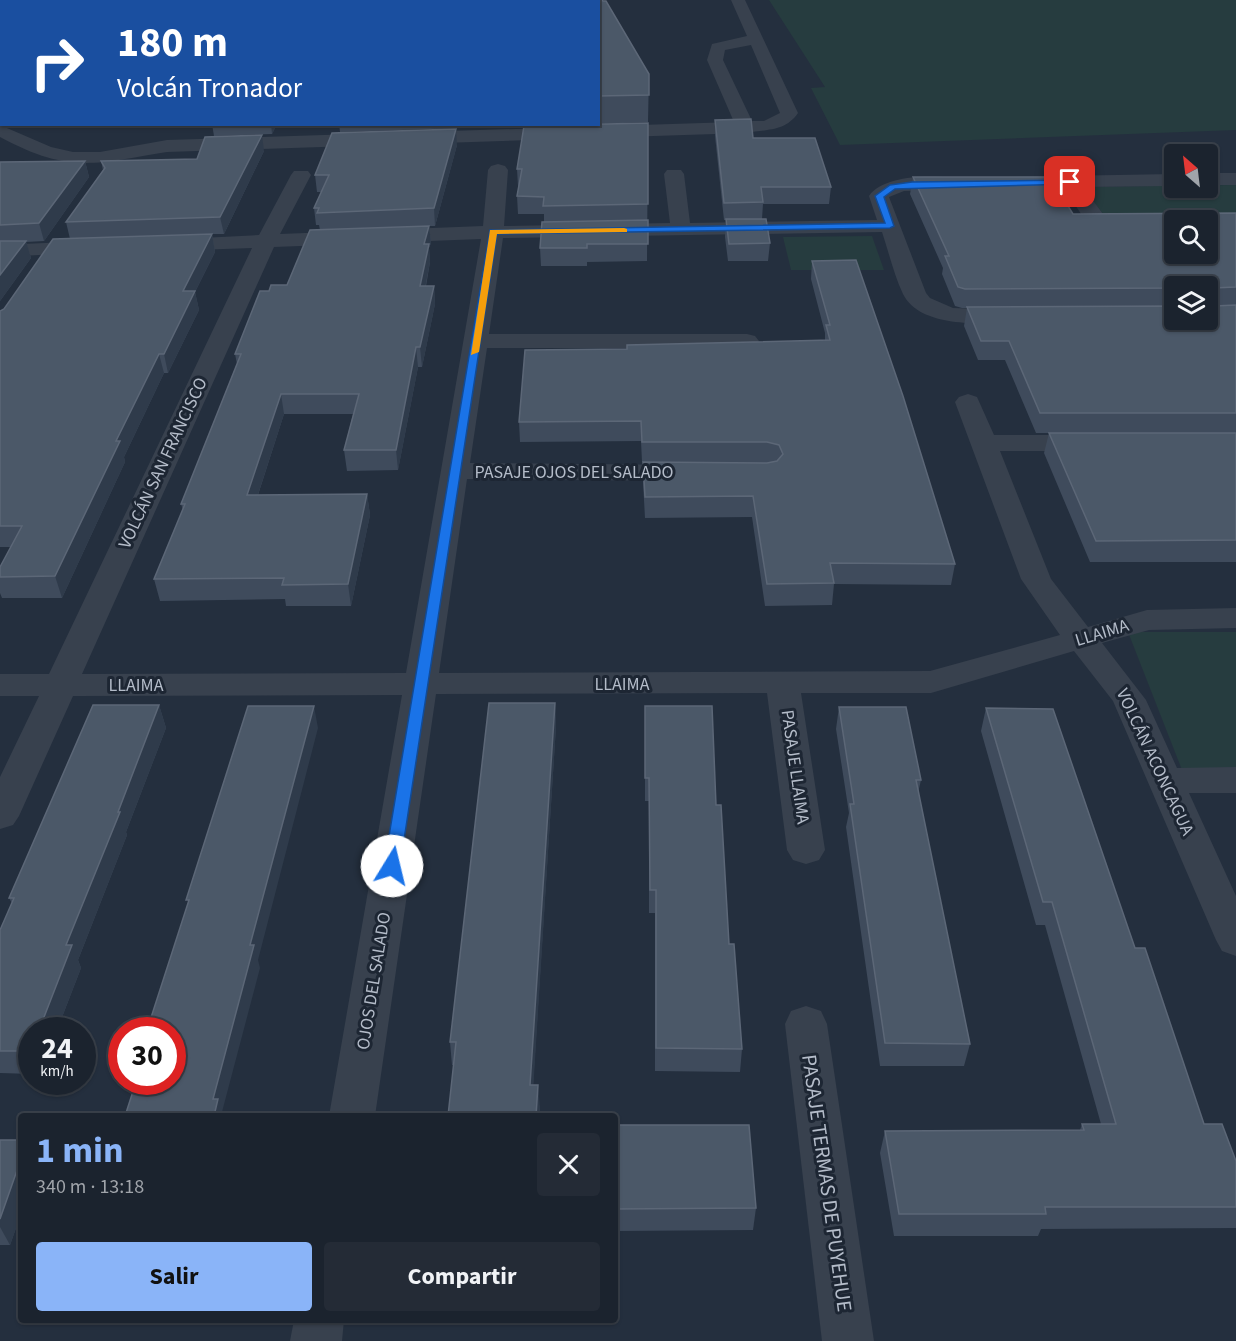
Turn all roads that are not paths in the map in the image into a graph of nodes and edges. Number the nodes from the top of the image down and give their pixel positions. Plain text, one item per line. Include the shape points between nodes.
1 (738, 0) edge
2 (756, 40) junction
3 (746, 128) junction
4 (0, 130) edge
5 (65, 138) dead end
6 (104, 138) dead end
7 (21, 140) junction
8 (167, 146) junction
9 (498, 170) dead end
10 (674, 174) dead end
11 (301, 175) dead end
12 (1218, 179) edge
13 (1236, 179) edge
14 (1164, 180) edge
15 (1070, 182) junction
16 (1164, 222) edge
17 (890, 226) junction
18 (65, 230) edge
19 (681, 230) junction
20 (494, 232) junction
21 (266, 241) junction
22 (148, 245) edge
23 (112, 247) edge
24 (53, 249) junction
25 (0, 251) edge
26 (39, 267) edge
27 (1031, 317) edge
28 (476, 341) junction
29 (747, 341) edge
30 (968, 402) dead end
31 (984, 443) junction
32 (1121, 443) edge
33 (456, 471) junction
34 (717, 473) edge
35 (1236, 618) edge
36 (1082, 640) junction
37 (783, 684) junction
38 (0, 685) edge
39 (59, 685) junction
40 (422, 685) junction
41 (1236, 780) edge
42 (1165, 781) junction
43 (0, 816) edge
44 (806, 850) dead end
45 (1236, 940) edge
46 (806, 1024) dead end
47 (352, 1113) edge
48 (319, 1323) edge
49 (316, 1341) edge
50 (848, 1341) edge

1 - 2 street
2 - 3 street via 789,113 777,123
2 - 3 street via 726,44 715,53
3 - 8 street
4 - 7 street
5 - 7 street
6 - 8 street
7 - 8 street via 62,157 91,158
9 - 20 street, OJOS DEL SALADO
10 - 19 street
11 - 21 street, VOLCÁN SAN FRANCISCO
12 - 13 street
14 - 15 street
15 - 16 street via 1098,220
15 - 17 street via 902,185 886,189 879,196
17 - 19 street
17 - 27 street via 917,299 934,310 961,317
18 - 24 street
19 - 20 street
20 - 21 street
20 - 28 street, OJOS DEL SALADO
21 - 22 street
21 - 39 street, VOLCÁN SAN FRANCISCO
23 - 24 street
24 - 25 street
24 - 26 street
28 - 29 street
28 - 33 street, OJOS DEL SALADO
30 - 31 street, VOLCÁN ACONCAGUA
31 - 32 street
31 - 36 street, VOLCÁN ACONCAGUA via 1036,579 1045,596
33 - 34 street, PASAJE OJOS DEL SALADO
33 - 40 street, OJOS DEL SALADO
35 - 36 street, LLAIMA via 1147,620
36 - 37 street, LLAIMA via 931,682
36 - 42 street, VOLCÁN ACONCAGUA via 1129,700
37 - 40 street, LLAIMA
37 - 44 street, PASAJE LLAIMA
38 - 39 street, LLAIMA
39 - 40 street, LLAIMA
39 - 43 street
40 - 47 street, OJOS DEL SALADO
41 - 42 street
42 - 45 street, VOLCÁN ACONCAGUA
46 - 50 street, PASAJE TERMAS DE PUYEHUE
48 - 49 street

